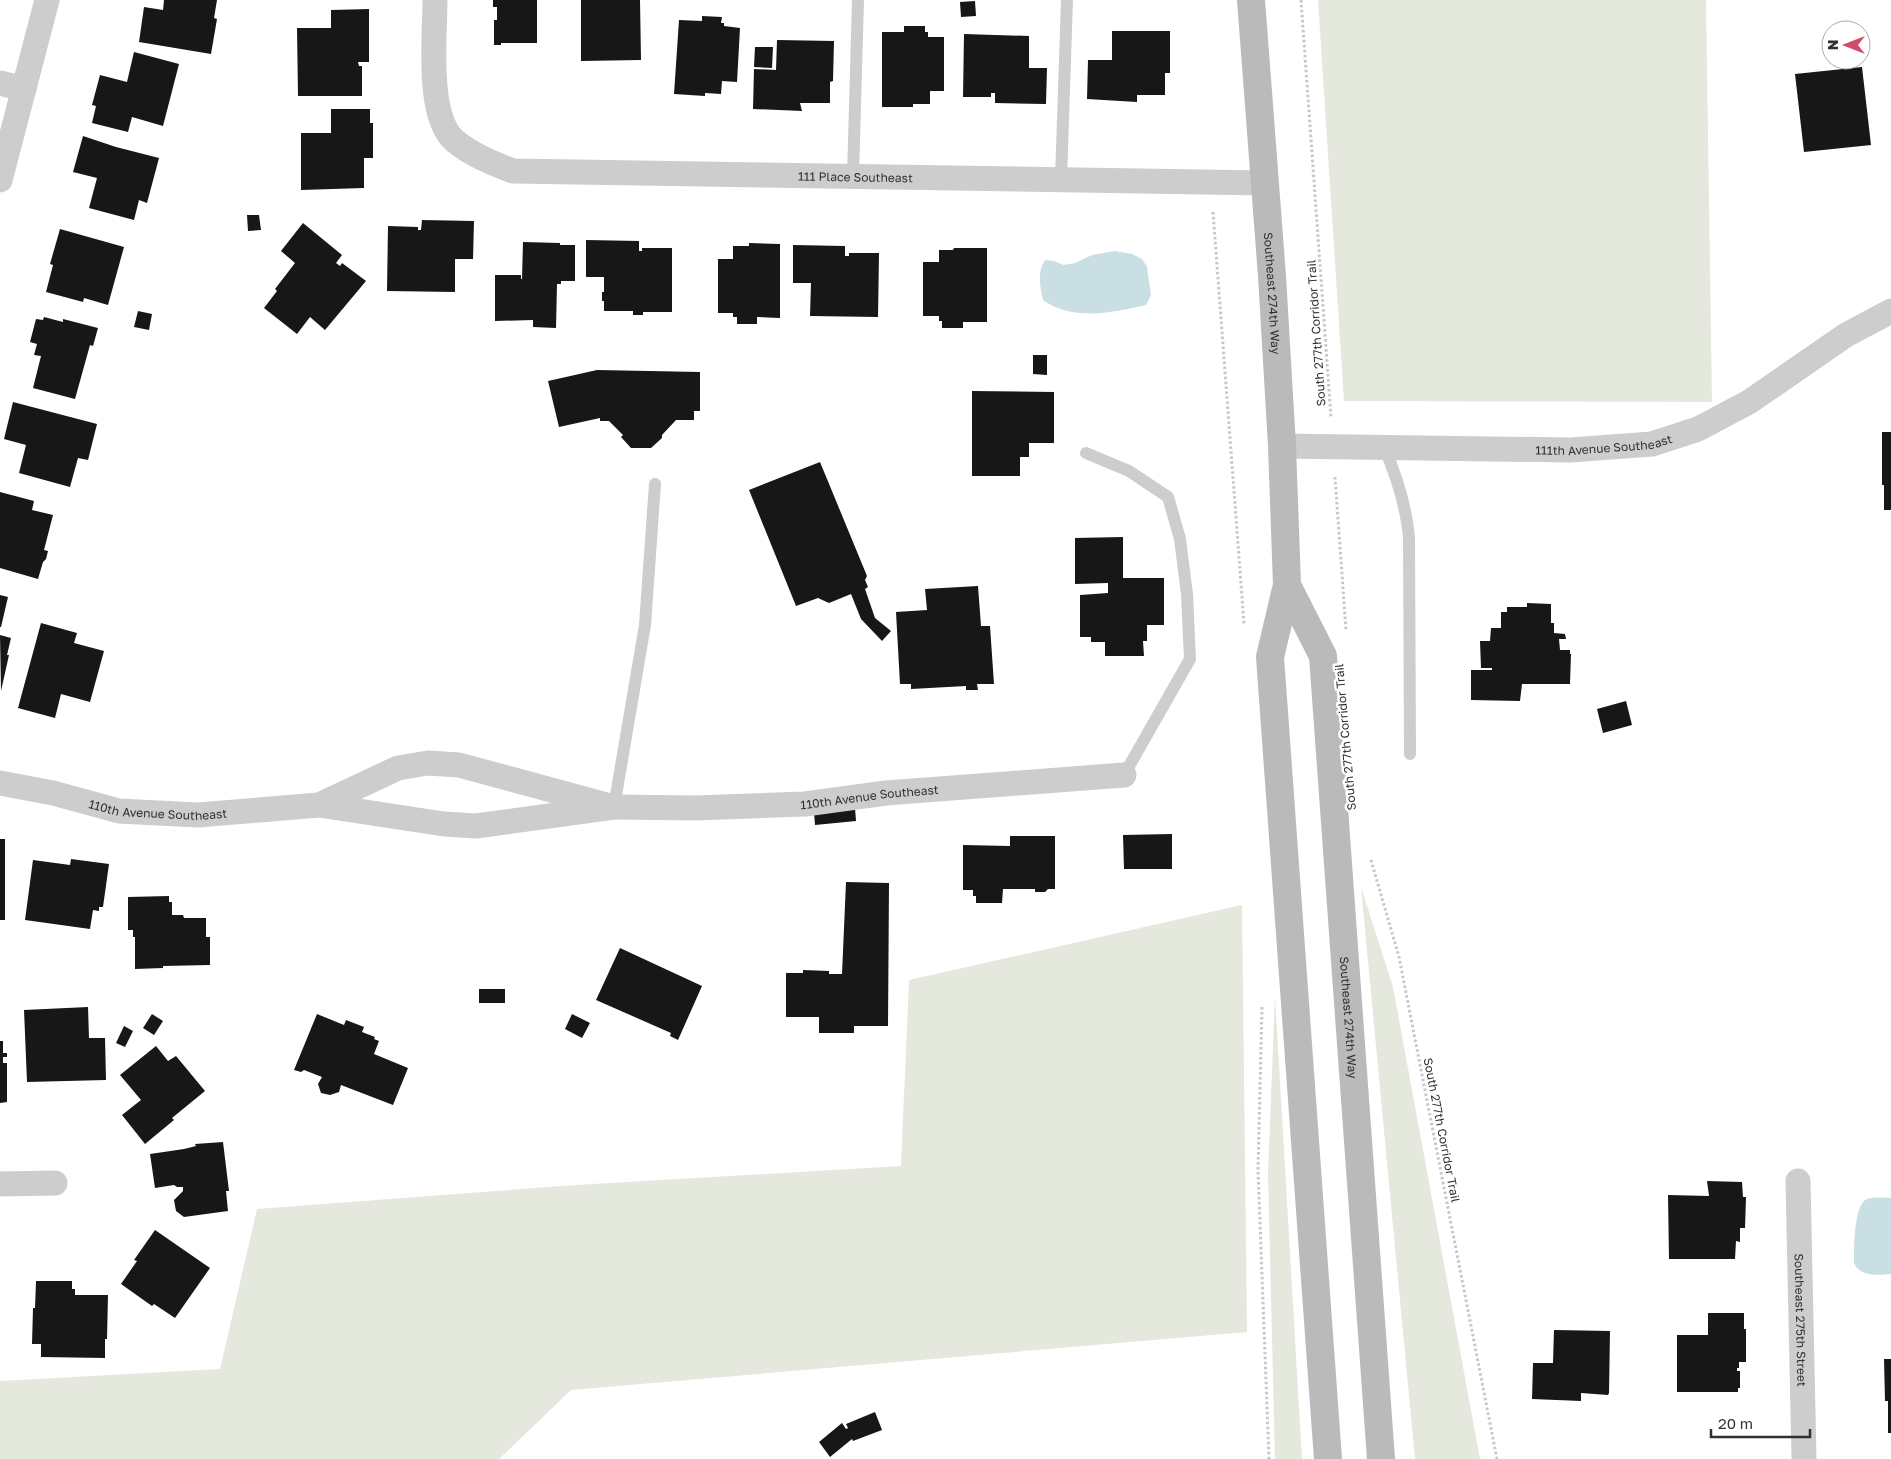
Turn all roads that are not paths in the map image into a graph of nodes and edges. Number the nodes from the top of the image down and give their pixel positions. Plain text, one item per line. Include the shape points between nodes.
1 (48, 0) edge
2 (435, 0) edge
3 (858, 0) edge
4 (1067, 0) edge
5 (1251, 0) edge
6 (0, 82) edge
7 (24, 89) junction
8 (853, 176) junction
9 (1061, 179) junction
10 (0, 180) edge
11 (1264, 183) junction
12 (1891, 311) edge
13 (1282, 446) junction
14 (1384, 447) junction
15 (1086, 452) dead end
16 (655, 484) dead end
17 (1287, 585) junction
18 (1410, 754) dead end
19 (1124, 775) joint
20 (0, 783) edge
21 (319, 804) junction
22 (614, 807) junction
23 (1798, 1180) dead end
24 (55, 1183) dead end
25 (0, 1184) edge
26 (1328, 1459) edge
27 (1381, 1459) edge
28 (1804, 1459) edge

1 - 7 street
2 - 8 street, 111 Place Southeast via 435,97 440,118 454,140 488,162 512,171
3 - 8 lane
4 - 9 lane
5 - 11 main road, Southeast 274th Way
6 - 7 street
7 - 10 street
8 - 9 street, 111 Place Southeast
9 - 11 street, 111 Place Southeast
11 - 13 main road, Southeast 274th Way
12 - 14 street, 111th Avenue Southeast via 1846,335 1749,402 1698,429 1652,444 1570,450
13 - 14 street, 111th Avenue Southeast
13 - 17 main road, Southeast 274th Way
14 - 18 lane via 1402,494 1409,537
15 - 19 lane via 1129,471 1168,497 1180,539 1188,594 1190,659
16 - 22 lane via 645,625
17 - 26 main road, Southeast 274th Way via 1270,657
17 - 27 main road, Southeast 274th Way via 1324,656
19 - 22 street, 110th Avenue Southeast via 886,793 805,804
20 - 21 street, 110th Avenue Southeast via 119,810 198,815
21 - 22 street, 110th Avenue Southeast via 476,826
21 - 22 street, 110th Avenue Southeast via 398,768 428,763 459,765
23 - 28 street, Southeast 275th Street
24 - 25 street

